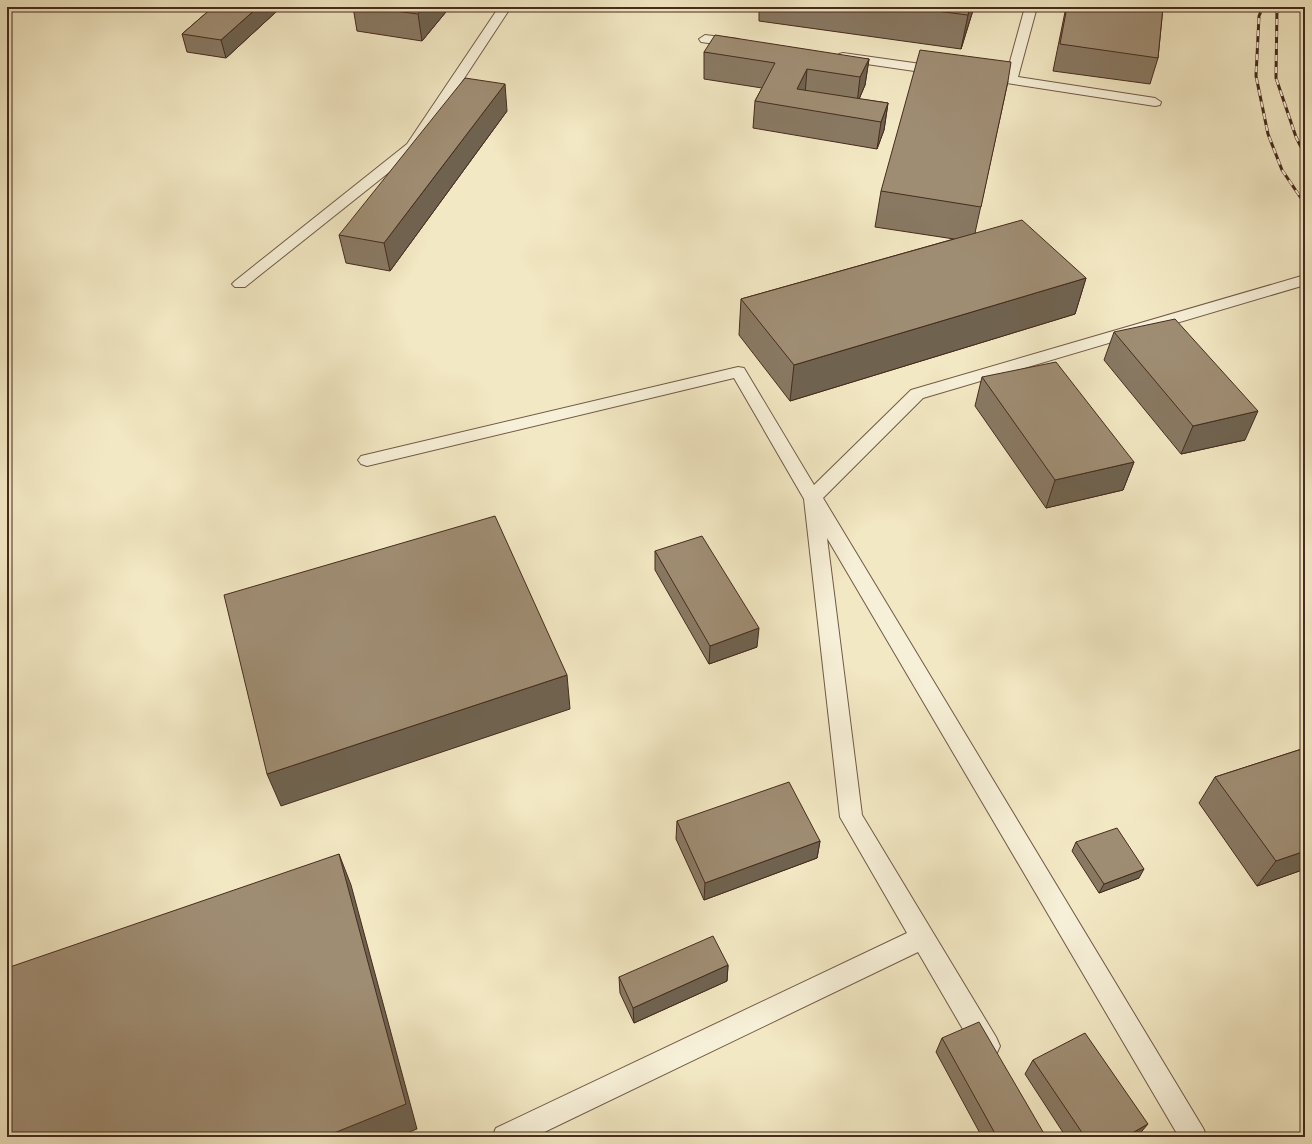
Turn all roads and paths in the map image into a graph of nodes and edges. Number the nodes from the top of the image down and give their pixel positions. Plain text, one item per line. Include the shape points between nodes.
1 (505, 7) edge
2 (1031, 7) edge
3 (705, 38) dead end
4 (752, 45) edge
5 (831, 56) edge
6 (956, 73) edge
7 (972, 75) edge
8 (1011, 80) junction
9 (1155, 102) dead end
10 (1305, 280) edge
11 (240, 284) dead end
12 (367, 460) dead end
13 (813, 497) junction
14 (922, 938) junction
15 (996, 1062) edge
16 (505, 1137) edge
17 (1194, 1137) edge

1 - 11 lane via 412,147
2 - 8 lane
3 - 4 lane
5 - 6 lane
7 - 8 lane
8 - 9 lane
10 - 13 lane via 917,394
12 - 13 lane via 738,372
13 - 14 lane via 850,818
13 - 17 lane
14 - 15 lane
14 - 16 lane

